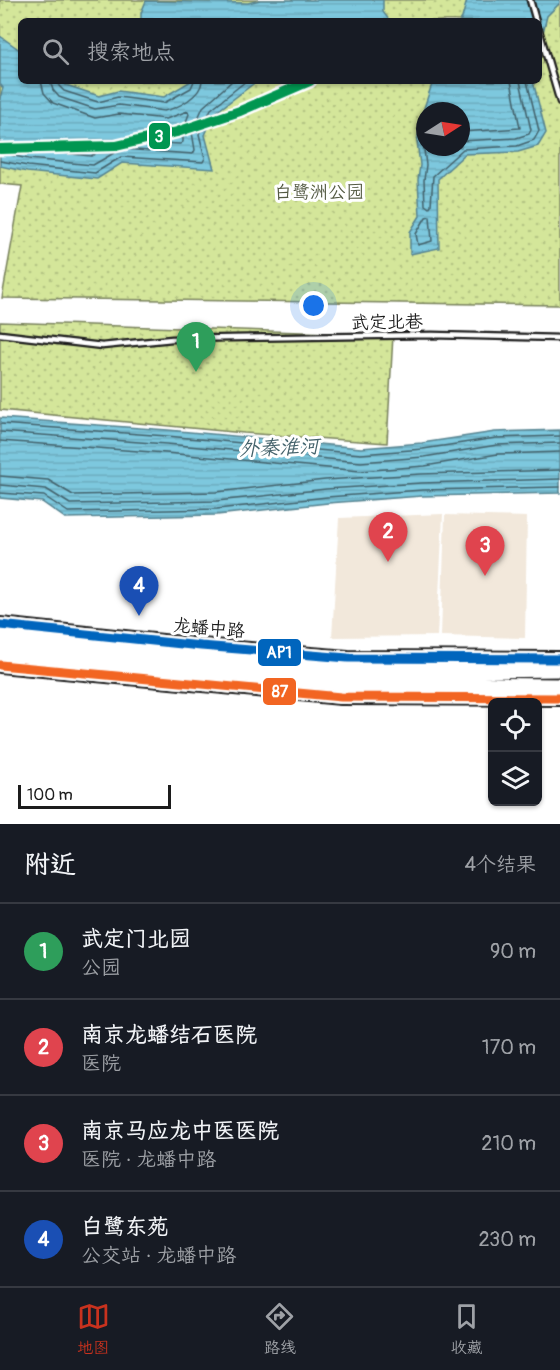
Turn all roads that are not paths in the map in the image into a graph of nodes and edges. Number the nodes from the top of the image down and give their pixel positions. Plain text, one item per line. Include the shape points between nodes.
1 (530, 0) edge
2 (535, 18) edge
3 (542, 39) edge
4 (560, 102) edge
5 (0, 334) edge
6 (560, 338) edge
7 (0, 625) edge
8 (0, 639) edge
9 (0, 652) edge
10 (560, 659) edge
11 (0, 665) edge
12 (560, 669) edge
13 (560, 686) edge
14 (560, 698) edge

1 - 2 lane
3 - 4 lane
5 - 6 lane, 武定北巷 via 102,346 172,339 432,335
7 - 10 main road, 龙蟠中路 via 348,658
8 - 12 highway via 357,672
9 - 13 highway via 353,684
11 - 14 main road via 341,698

